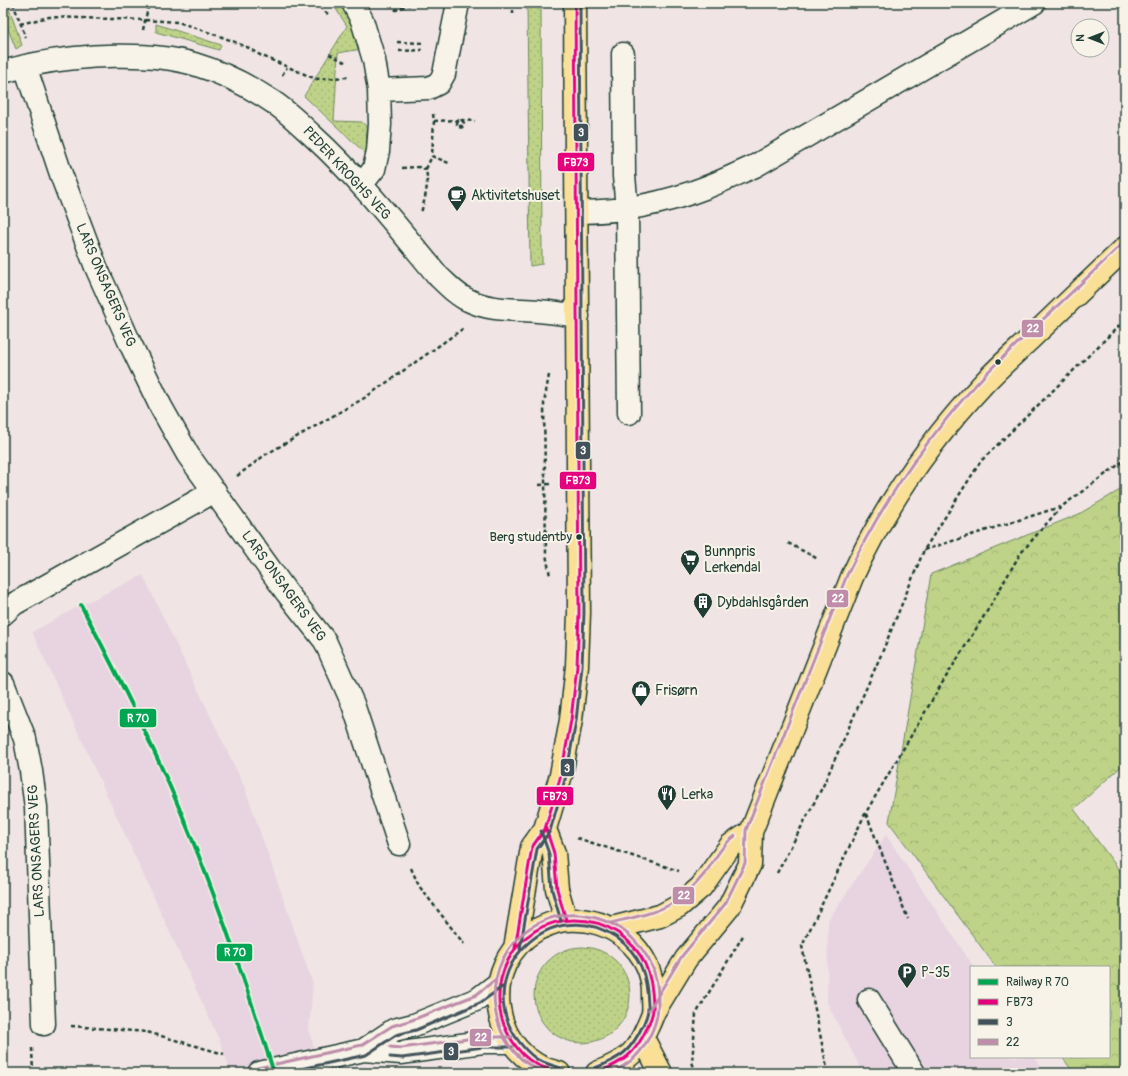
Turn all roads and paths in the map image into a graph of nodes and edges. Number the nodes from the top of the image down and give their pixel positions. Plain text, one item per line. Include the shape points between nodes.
1 (13, 3) edge
2 (353, 3) edge
3 (391, 3) edge
4 (413, 3) edge
5 (458, 3) edge
6 (513, 3) edge
7 (574, 3) edge
8 (1034, 3) edge
9 (513, 14) dead end
10 (20, 24) junction
11 (391, 42) dead end
12 (429, 43) dead end
13 (429, 50) dead end
14 (393, 51) dead end
15 (329, 54) dead end
16 (623, 54) dead end
17 (348, 63) dead end
18 (29, 65) junction
19 (3, 72) edge
20 (378, 82) junction
21 (429, 88) junction
22 (434, 121) junction
23 (463, 121) junction
24 (475, 121) dead end
25 (432, 156) junction
26 (452, 164) dead end
27 (407, 167) dead end
28 (426, 169) junction
29 (362, 184) junction
30 (627, 209) junction
31 (577, 212) junction
32 (419, 219) dead end
33 (1125, 248) edge
34 (483, 306) junction
35 (578, 316) junction
36 (1125, 320) edge
37 (629, 413) dead end
38 (1125, 460) edge
39 (550, 484) dead end
40 (539, 485) dead end
41 (215, 492) junction
42 (1061, 507) junction
43 (788, 543) dead end
44 (924, 550) junction
45 (818, 559) dead end
46 (3, 614) edge
47 (3, 683) edge
48 (865, 814) junction
49 (545, 830) junction
50 (751, 832) junction
51 (574, 837) dead end
52 (399, 844) joint
53 (680, 871) dead end
54 (776, 874) dead end
55 (908, 919) dead end
56 (566, 920) junction
57 (612, 928) junction
58 (748, 928) dead end
59 (464, 944) dead end
60 (515, 948) junction
61 (499, 983) junction
62 (869, 1000) dead end
63 (653, 1013) junction
64 (44, 1024) junction
65 (643, 1038) junction
66 (512, 1042) junction
67 (364, 1050) junction
68 (224, 1054) dead end
69 (33, 1073) edge
70 (258, 1073) edge
71 (559, 1073) edge
72 (597, 1073) edge
73 (661, 1073) edge
74 (696, 1073) edge
75 (828, 1073) edge
76 (914, 1073) edge

1 - 10 path
2 - 20 street via 362,20
3 - 4 path via 396,10
5 - 21 street via 444,74 439,83
6 - 9 path
7 - 31 main road
8 - 30 street via 755,166 706,188
10 - 18 path via 29,47
10 - 20 path via 49,17 178,22 231,40 316,80
11 - 12 path
13 - 14 path
15 - 17 path
16 - 30 street via 624,176
18 - 19 street, PEDER KROGHS VEG
18 - 29 street, PEDER KROGHS VEG via 67,59 141,56 171,59 205,68 246,86 273,102 330,151
18 - 41 street, LARS ONSAGERS VEG via 68,191 96,267 129,342 162,407 188,455
20 - 21 street
20 - 29 street via 378,151 374,169
21 - 22 path
22 - 23 path
22 - 25 path
23 - 23 path via 463,126 458,126 457,122
23 - 24 path
25 - 26 path
25 - 28 path
27 - 28 path
28 - 32 path via 427,194
29 - 34 street, PEDER KROGHS VEG via 443,281 467,300
30 - 31 street
30 - 37 street
31 - 35 main road
33 - 50 main road via 986,381 939,435 889,508 862,554 852,577
34 - 35 street, PEDER KROGHS VEG
34 - 41 path via 467,326 372,392 265,456
35 - 49 main road via 577,666 562,768
36 - 44 path via 981,460
38 - 42 path
39 - 40 path
41 - 46 street via 14,604
41 - 52 street, LARS ONSAGERS VEG via 287,593 325,641 353,704
42 - 44 path
42 - 48 path via 1020,554
43 - 45 path
44 - 54 path via 823,786
47 - 64 street, LARS ONSAGERS VEG via 25,739 36,807
48 - 55 path
48 - 75 path via 802,946
49 - 56 main road via 554,853 557,889
49 - 60 main road via 532,847
50 - 57 main road via 731,845 701,887 679,906 660,916
50 - 63 main road via 750,864 729,907 686,959
51 - 53 path
52 - 59 path via 420,886
56 - 57 main road via 590,920
56 - 60 main road via 547,925 529,934
57 - 63 main road via 632,942 646,961 654,987
58 - 74 path via 696,1014 692,1062
60 - 61 main road via 505,964
61 - 66 main road via 501,1021
61 - 67 street via 478,999 394,1030
62 - 76 street
63 - 65 main road
64 - 68 path via 147,1032
64 - 69 path via 35,1031 32,1046
65 - 72 main road via 631,1054 614,1066
65 - 73 main road
66 - 67 street via 483,1042 401,1053
66 - 71 main road via 528,1059 549,1071
67 - 70 street

